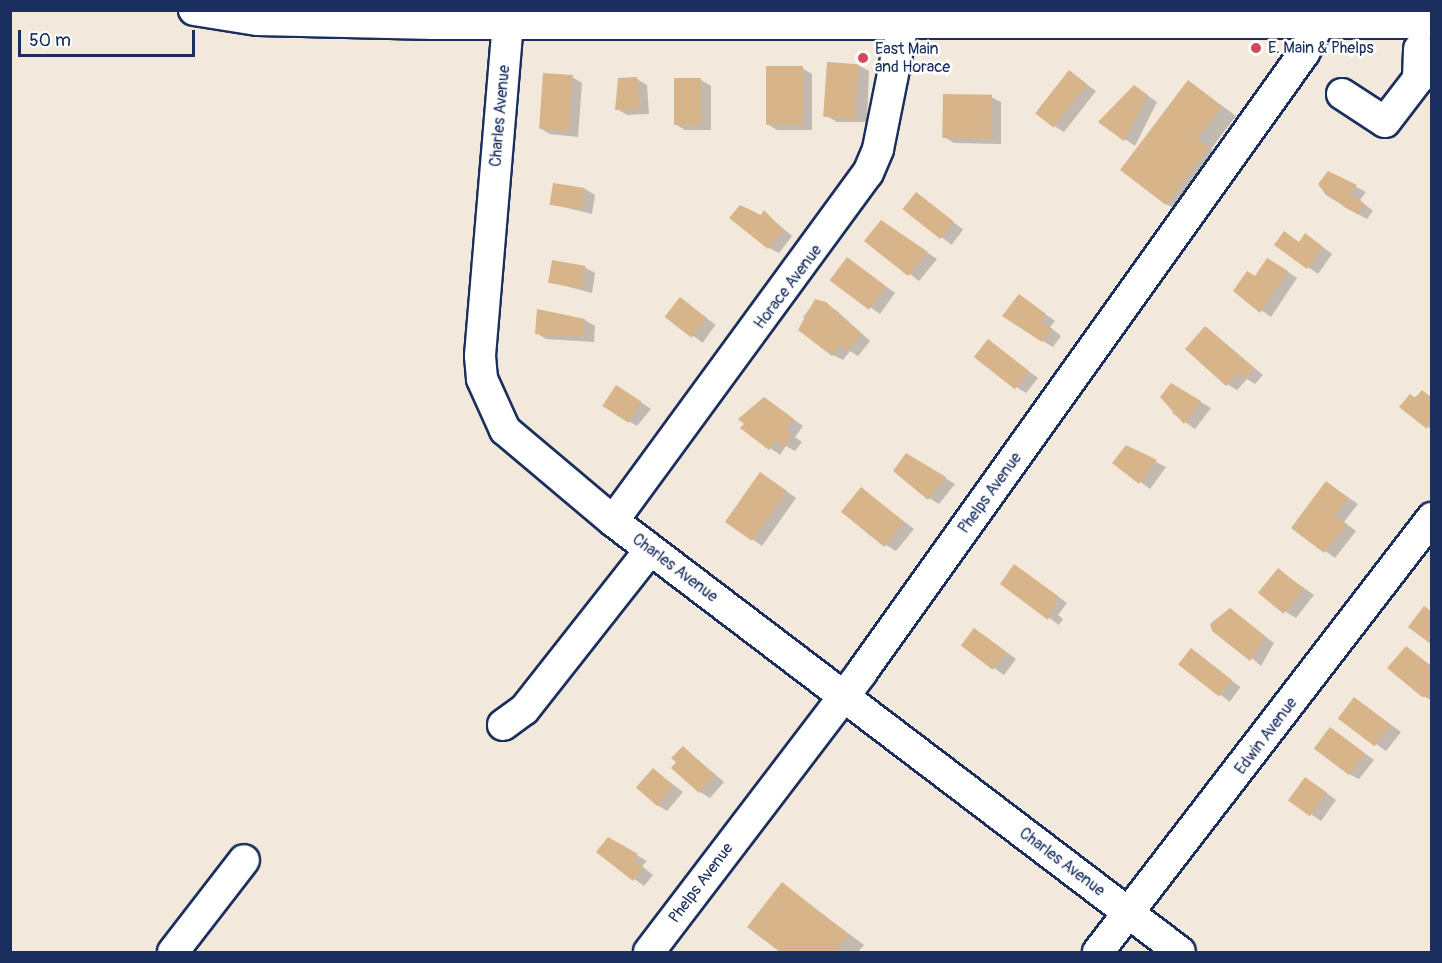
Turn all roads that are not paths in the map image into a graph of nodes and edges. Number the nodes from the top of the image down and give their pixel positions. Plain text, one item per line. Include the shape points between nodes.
1 (194, 10) edge
2 (1130, 15) edge
3 (810, 17) edge
4 (1323, 17) edge
5 (508, 21) junction
6 (903, 24) junction
7 (1425, 36) edge
8 (1342, 94) dead end
9 (1431, 518) edge
10 (613, 521) junction
11 (650, 550) junction
12 (845, 696) junction
13 (503, 724) dead end
14 (244, 860) dead end
15 (1130, 914) junction
16 (173, 952) edge
17 (649, 952) edge
18 (1098, 952) edge
19 (1180, 952) edge

1 - 5 street via 306,23
2 - 4 street
2 - 6 street
3 - 5 street
3 - 6 street
4 - 7 street
4 - 12 street, Phelps Avenue via 1304,53
5 - 10 street, Charles Avenue via 482,380 516,444
6 - 10 street, Horace Avenue via 878,149 868,173
7 - 8 street via 1418,79 1385,122
9 - 15 street, Edwin Avenue
10 - 11 street, Charles Avenue
11 - 12 street, Charles Avenue
11 - 13 street via 524,710
12 - 15 street, Charles Avenue
12 - 17 street, Phelps Avenue
14 - 16 street
15 - 18 street, Edwin Avenue
15 - 19 street, Charles Avenue

